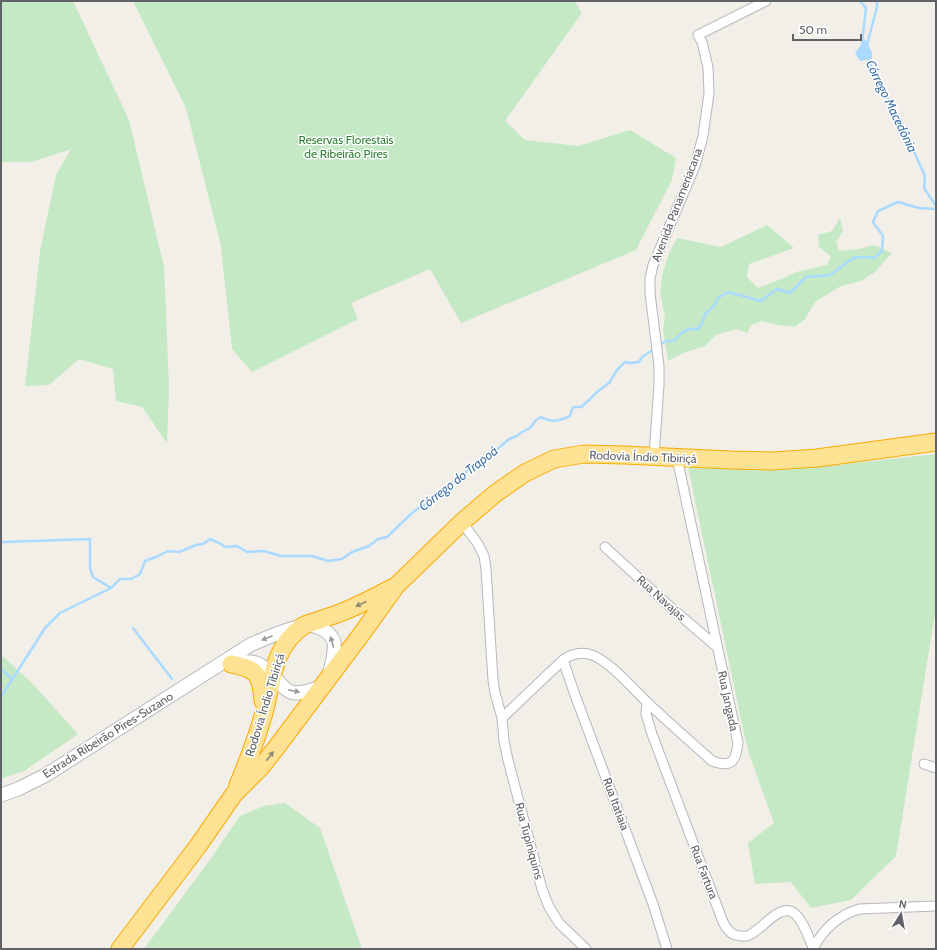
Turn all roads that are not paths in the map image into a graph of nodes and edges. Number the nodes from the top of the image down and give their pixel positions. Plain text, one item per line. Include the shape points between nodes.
1 (766, 1) edge
2 (936, 442) edge
3 (654, 456) junction
4 (677, 458) junction
5 (462, 522) junction
6 (605, 547) dead end
7 (396, 586) junction
8 (303, 625) junction
9 (717, 647) junction
10 (563, 660) junction
11 (231, 664) junction
12 (212, 669) junction
13 (272, 675) junction
14 (325, 682) junction
15 (647, 702) junction
16 (264, 711) junction
17 (502, 718) junction
18 (924, 764) dead end
19 (936, 768) edge
20 (234, 794) junction
21 (1, 795) edge
22 (936, 906) edge
23 (813, 948) edge
24 (120, 949) edge
25 (586, 949) edge
26 (667, 949) edge

1 - 3 street, Avenida Panameriacana via 698,35 708,67 709,93 704,136 695,166 653,265 650,279 659,366
2 - 4 highway, Rodovia Índio Tibiriçá via 817,458 773,461
3 - 4 highway, Rodovia Índio Tibiriçá
3 - 5 highway, Rodovia Índio Tibiriçá via 584,454 554,459 525,473 496,493
4 - 9 street, Rua Jangada
5 - 7 highway, Rodovia Índio Tibiriçá
5 - 17 street, Rua Tupiniquins via 484,556 493,680
6 - 9 street, Rua Navajas
7 -> 8 highway, Rodovia Índio Tibiriçá via 354,607
7 - 14 highway, Rodovia Índio Tibiriçá
8 -> 12 main road, Estrada Ribeirão Pires-Suzano via 250,645
8 - 13 highway, Rodovia Índio Tibiriçá via 283,646
14 -> 8 main road via 334,643 331,636 321,628
9 - 15 street, Rua Jangada via 738,743 734,759 729,763 712,761
10 - 15 street, Rua Jangada via 577,653 599,658
10 - 17 street
10 - 26 street, Rua Itatiaia via 653,904
11 - 12 main road
11 - 13 main road via 258,663
11 - 16 highway via 253,671 259,678
12 - 21 main road, Estrada Ribeirão Pires-Suzano via 46,775
13 -> 14 main road via 291,692 309,691
13 - 16 highway, Rodovia Índio Tibiriçá
20 -> 14 highway, Rodovia Índio Tibiriçá via 261,767
15 - 23 street, Rua Fartura via 646,714 652,734 726,929 732,934 748,936 779,913 789,910 798,918
16 - 20 highway, Rodovia Índio Tibiriçá via 249,760
17 - 25 street, Rua Tupiniquins via 508,760 542,889 559,923
18 - 19 street
20 - 24 highway, Rodovia Índio Tibiriçá
22 - 23 street via 859,909 848,912 825,930

